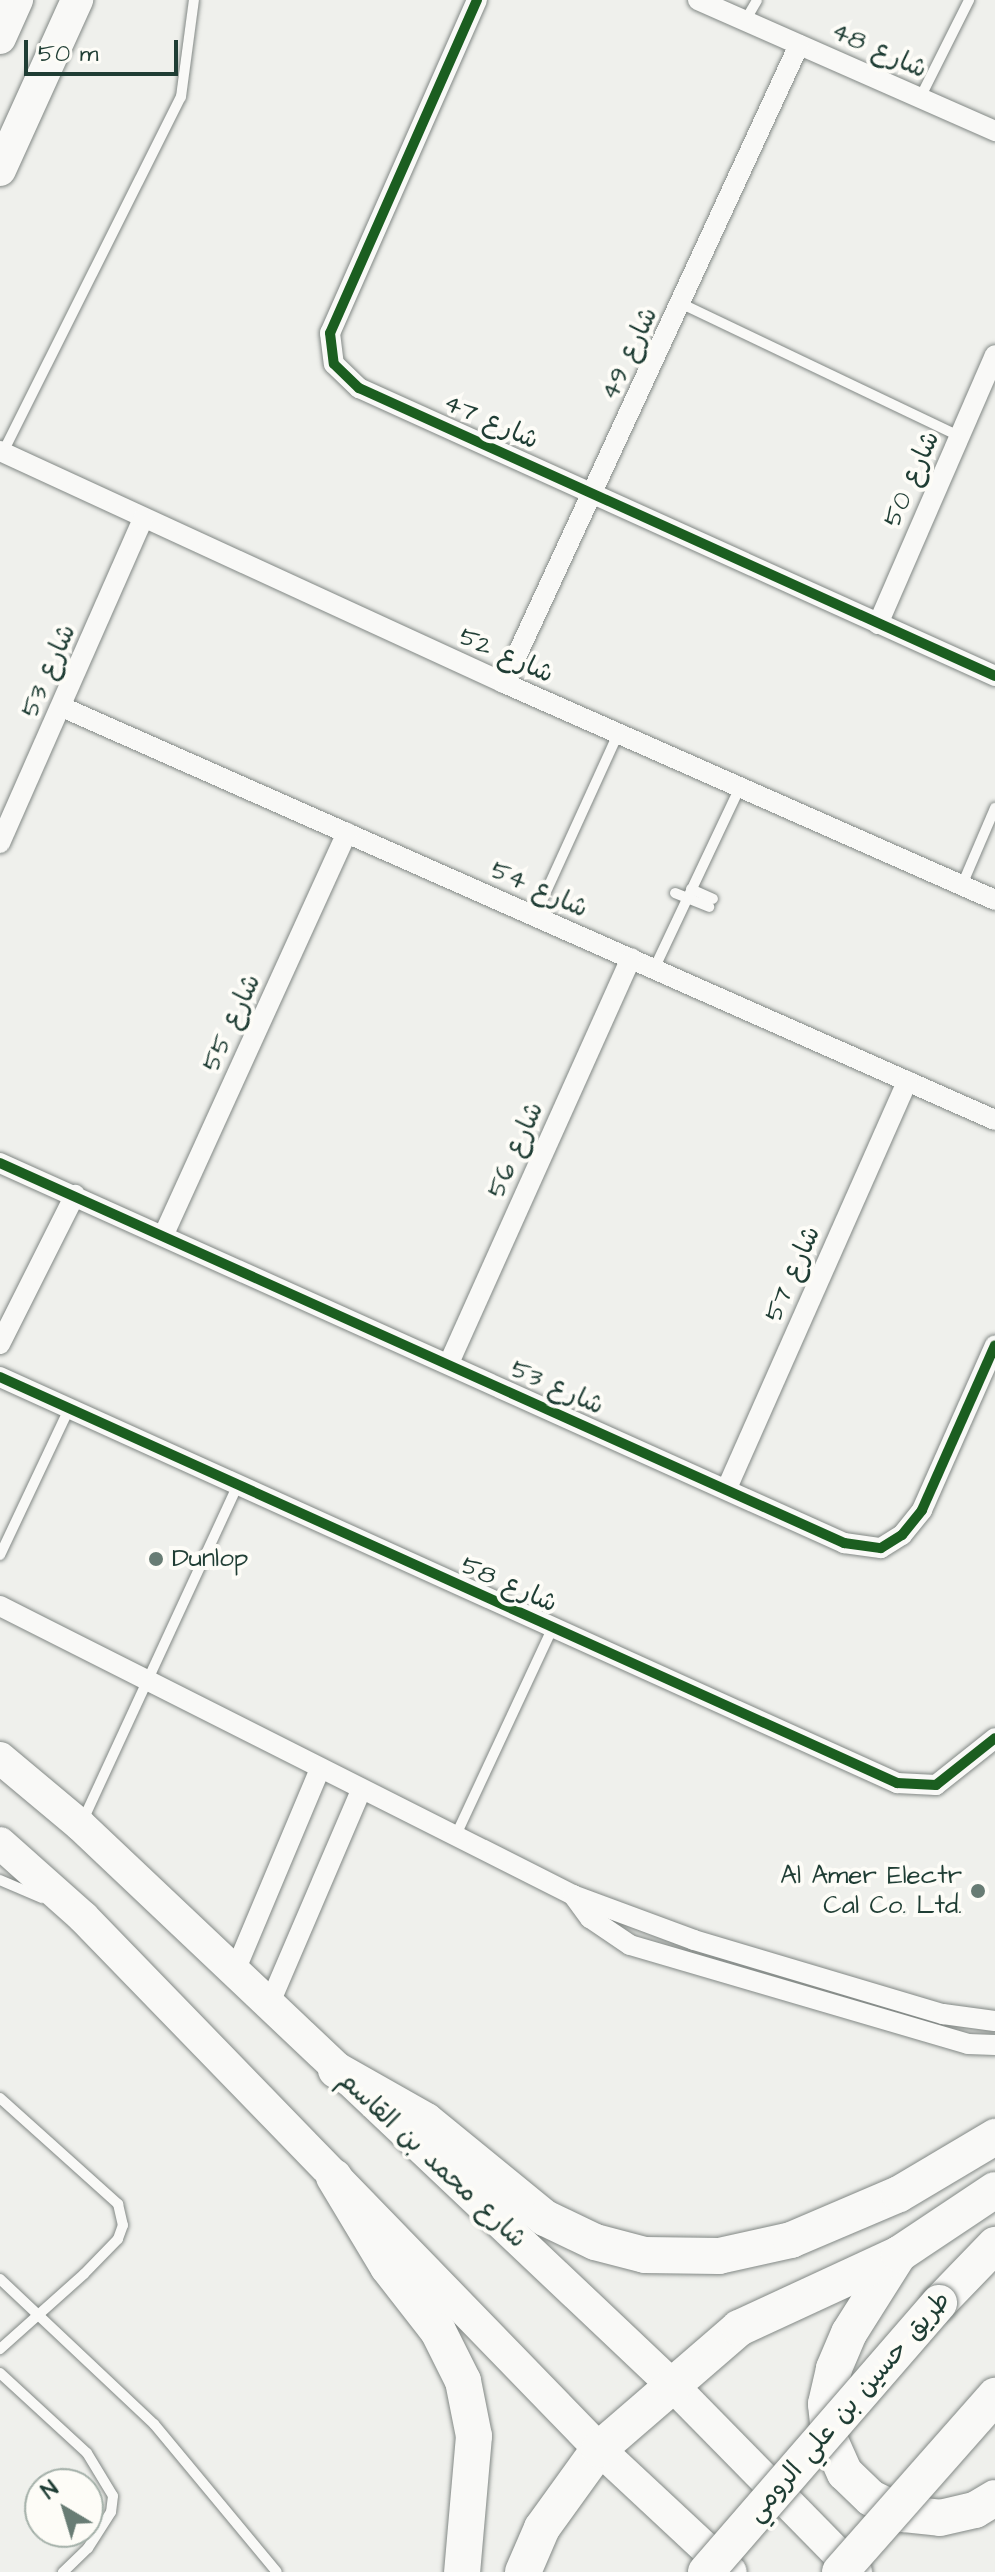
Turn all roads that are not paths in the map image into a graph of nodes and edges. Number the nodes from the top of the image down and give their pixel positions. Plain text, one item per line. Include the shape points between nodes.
1 (17, 0) edge
2 (77, 0) edge
3 (194, 0) edge
4 (477, 0) edge
5 (698, 0) edge
6 (757, 0) edge
7 (969, 0) edge
8 (745, 21) junction
9 (0, 38) edge
10 (799, 45) junction
11 (920, 98) junction
12 (0, 111) edge
13 (995, 131) edge
14 (14, 140) junction
15 (0, 170) edge
16 (682, 304) junction
17 (995, 355) edge
18 (959, 436) junction
19 (1, 452) edge
20 (595, 492) junction
21 (143, 519) junction
22 (878, 624) junction
23 (995, 676) edge
24 (504, 683) junction
25 (62, 707) junction
26 (618, 734) junction
27 (740, 787) junction
28 (995, 808) edge
29 (347, 833) junction
30 (0, 843) edge
31 (962, 885) junction
32 (675, 893) dead end
33 (689, 894) junction
34 (995, 900) edge
35 (711, 903) dead end
36 (535, 916) junction
37 (631, 958) junction
38 (654, 969) junction
39 (907, 1081) junction
40 (995, 1120) edge
41 (0, 1163) edge
42 (75, 1195) junction
43 (164, 1234) junction
44 (0, 1344) edge
45 (995, 1345) edge
46 (449, 1363) junction
47 (0, 1377) edge
48 (68, 1411) junction
49 (237, 1486) junction
50 (727, 1488) junction
51 (0, 1555) edge
52 (0, 1606) edge
53 (552, 1629) junction
54 (146, 1679) junction
55 (995, 1738) edge
56 (0, 1758) edge
57 (320, 1769) junction
58 (361, 1790) junction
59 (80, 1825) junction
60 (454, 1839) junction
61 (0, 1843) edge
62 (0, 1880) edge
63 (573, 1895) junction
64 (83, 1917) junction
65 (235, 1971) junction
66 (269, 2005) junction
67 (995, 2021) edge
68 (995, 2045) edge
69 (336, 2070) junction
70 (0, 2098) edge
71 (995, 2137) edge
72 (334, 2177) junction
73 (995, 2190) edge
74 (995, 2245) edge
75 (899, 2254) junction
76 (0, 2279) edge
77 (39, 2315) junction
78 (0, 2349) edge
79 (0, 2373) edge
80 (674, 2387) junction
81 (995, 2396) edge
82 (599, 2449) junction
83 (995, 2498) edge
84 (63, 2572) edge
85 (277, 2572) edge
86 (462, 2572) edge
87 (523, 2572) edge
88 (706, 2572) edge
89 (731, 2572) edge
90 (840, 2572) edge
91 (856, 2572) edge

1 - 9 main road
2 - 14 main road
3 - 19 lane via 181,97
4 - 20 street, شارع 47 via 330,333 334,364 359,388
5 - 8 street, شارع 48
6 - 8 lane
7 - 11 lane
8 - 10 street, شارع 48
10 - 11 street, شارع 48
10 - 16 street, شارع 49
11 - 13 street, شارع 48
12 - 14 main road
14 - 15 main road
16 - 18 lane
16 - 20 street, شارع 49
17 - 18 street, شارع 50
18 - 22 street, شارع 50
19 - 21 street, شارع 52
20 - 22 street, شارع 47
20 - 24 street, شارع 49
21 - 24 street, شارع 52
21 - 25 street, شارع 53
22 - 23 street, شارع 47
24 - 26 street, شارع 52
25 - 29 street, شارع 54
25 - 30 street, شارع 53
26 - 27 street, شارع 52
26 - 36 lane
27 - 31 street, شارع 52
27 - 33 lane
28 - 31 lane
29 - 36 street, شارع 54
29 - 43 street, شارع 55
31 - 34 street, شارع 52
32 - 33 lane
33 - 35 lane
33 - 38 lane
36 - 37 street, شارع 54
37 - 38 street, شارع 54
37 - 46 street, شارع 56
38 - 39 street, شارع 54
39 - 40 street, شارع 54
39 - 50 street, شارع 57
41 - 42 street, شارع 53
42 - 43 street, شارع 53
42 - 44 street
43 - 46 street, شارع 53
45 - 50 street, شارع 53 via 922,1510 902,1535 881,1548 844,1543
46 - 50 street, شارع 53
47 - 48 street, شارع 58
48 - 49 street, شارع 58
48 - 51 lane
49 - 53 street, شارع 58
49 - 54 lane
52 - 54 street
53 - 55 street, شارع 58 via 897,1783 936,1785
53 - 60 lane
54 - 57 street
54 - 59 lane
56 - 59 main road, شارع محمد بن القاسم
57 - 58 street
57 - 65 street
58 - 60 street
58 - 66 street
59 - 65 main road, شارع محمد بن القاسم
60 - 63 street
61 - 64 main road
62 - 64 lane
63 - 67 street via 694,1940 943,2014
63 - 68 street via 590,1918 630,1945 968,2044
64 - 72 main road
65 - 66 main road, شارع محمد بن القاسم
66 - 69 main road, شارع محمد بن القاسم
69 - 71 highway via 426,2121 545,2218 595,2242 645,2255 719,2256 803,2236 899,2194
69 - 80 main road, شارع محمد بن القاسم
70 - 77 lane via 113,2199 123,2218 118,2239
72 - 82 main road
72 - 86 highway via 388,2267 438,2331 463,2381 474,2436
73 - 75 highway
74 - 88 highway, طريق حسين بن علي الرومي, bridge
75 - 80 highway via 739,2328
75 - 83 highway via 849,2333 834,2369 826,2404 830,2440 845,2473 862,2490 904,2514 940,2518 975,2510
76 - 77 lane
77 - 78 lane
77 - 85 lane via 154,2424
79 - 84 lane via 87,2453 113,2496 103,2524
80 - 82 highway
80 - 91 main road, شارع محمد بن القاسم
81 - 90 highway, bridge
82 - 87 highway via 542,2528
82 - 89 main road

